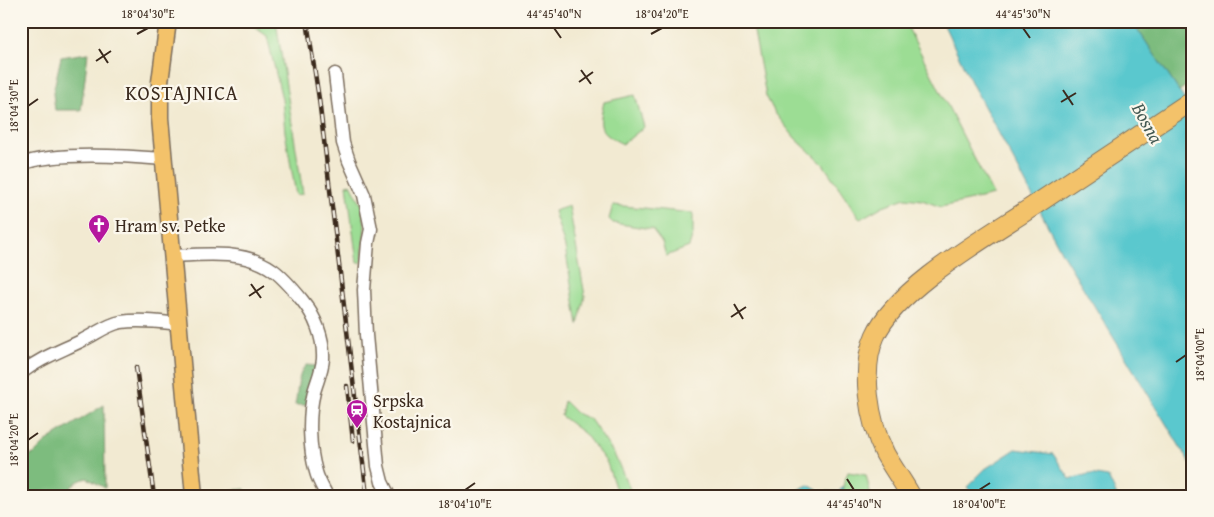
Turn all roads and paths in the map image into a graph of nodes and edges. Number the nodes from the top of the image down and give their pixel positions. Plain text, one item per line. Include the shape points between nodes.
1 (168, 21) edge
2 (335, 74) dead end
3 (1193, 100) edge
4 (164, 159) junction
5 (21, 164) edge
6 (173, 256) junction
7 (179, 324) junction
8 (21, 373) edge
9 (194, 496) edge
10 (327, 496) edge
11 (388, 496) edge
12 (911, 496) edge

1 - 4 main road via 160,82
2 - 11 street via 343,143 364,196 371,229 364,290 366,336 378,466
3 - 12 highway via 918,284 887,316 874,336 868,365 870,406 875,430 885,453
4 - 5 street via 90,156 31,160
4 - 6 main road
6 - 7 main road
6 - 10 street via 221,254 246,258 271,268 284,278 310,311 321,339 323,358 314,393 311,440 316,472
7 - 8 street via 119,322 46,356
7 - 9 main road

